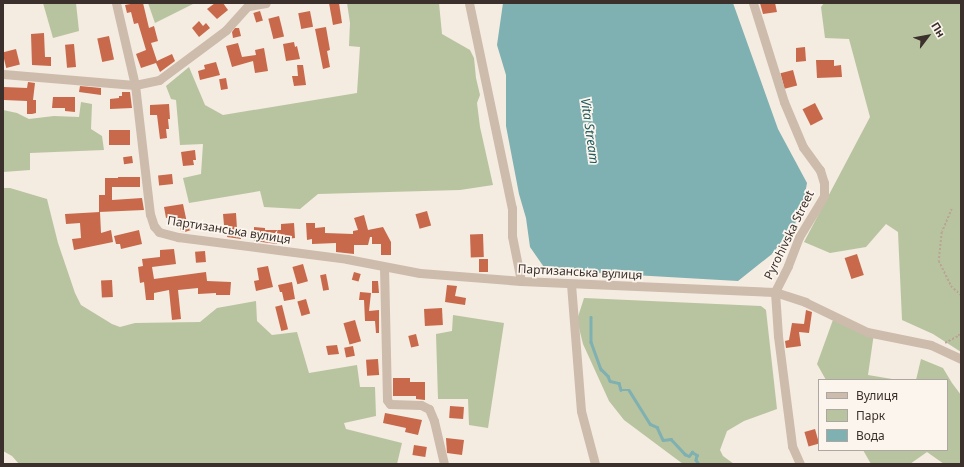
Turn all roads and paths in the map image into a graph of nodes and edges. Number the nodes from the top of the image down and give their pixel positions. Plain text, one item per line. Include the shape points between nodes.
1 (116, 3) edge
2 (266, 3) edge
3 (468, 3) edge
4 (753, 3) edge
5 (249, 4) edge
6 (3, 74) edge
7 (135, 85) junction
8 (952, 209) dead end
9 (384, 267) junction
10 (521, 281) junction
11 (572, 284) junction
12 (775, 292) junction
13 (961, 295) edge
14 (961, 332) edge
15 (936, 347) junction
16 (961, 359) edge
17 (444, 464) edge
18 (595, 464) edge
19 (800, 464) edge

1 - 7 street, Партизанська вулиця
2 - 5 street
3 - 10 street via 512,208 512,236
4 - 12 street, Pyrohivska Street via 784,102 803,147 820,170 824,183 824,196 799,237
5 - 7 street via 226,30 159,80
6 - 7 street
7 - 9 street, Партизанська вулиця via 150,214 159,232 178,237
8 - 13 path via 942,232 939,261 951,286
9 - 10 street, Партизанська вулиця via 420,273
9 - 17 street via 387,400 390,404 421,405 429,409
10 - 11 street, Партизанська вулиця
11 - 12 street, Партизанська вулиця
11 - 18 street via 580,411
12 - 15 street, Партизанська вулиця via 805,302 867,332
12 - 19 street, Pyrohivska Street via 792,446
14 - 15 path
15 - 16 street, Партизанська вулиця

